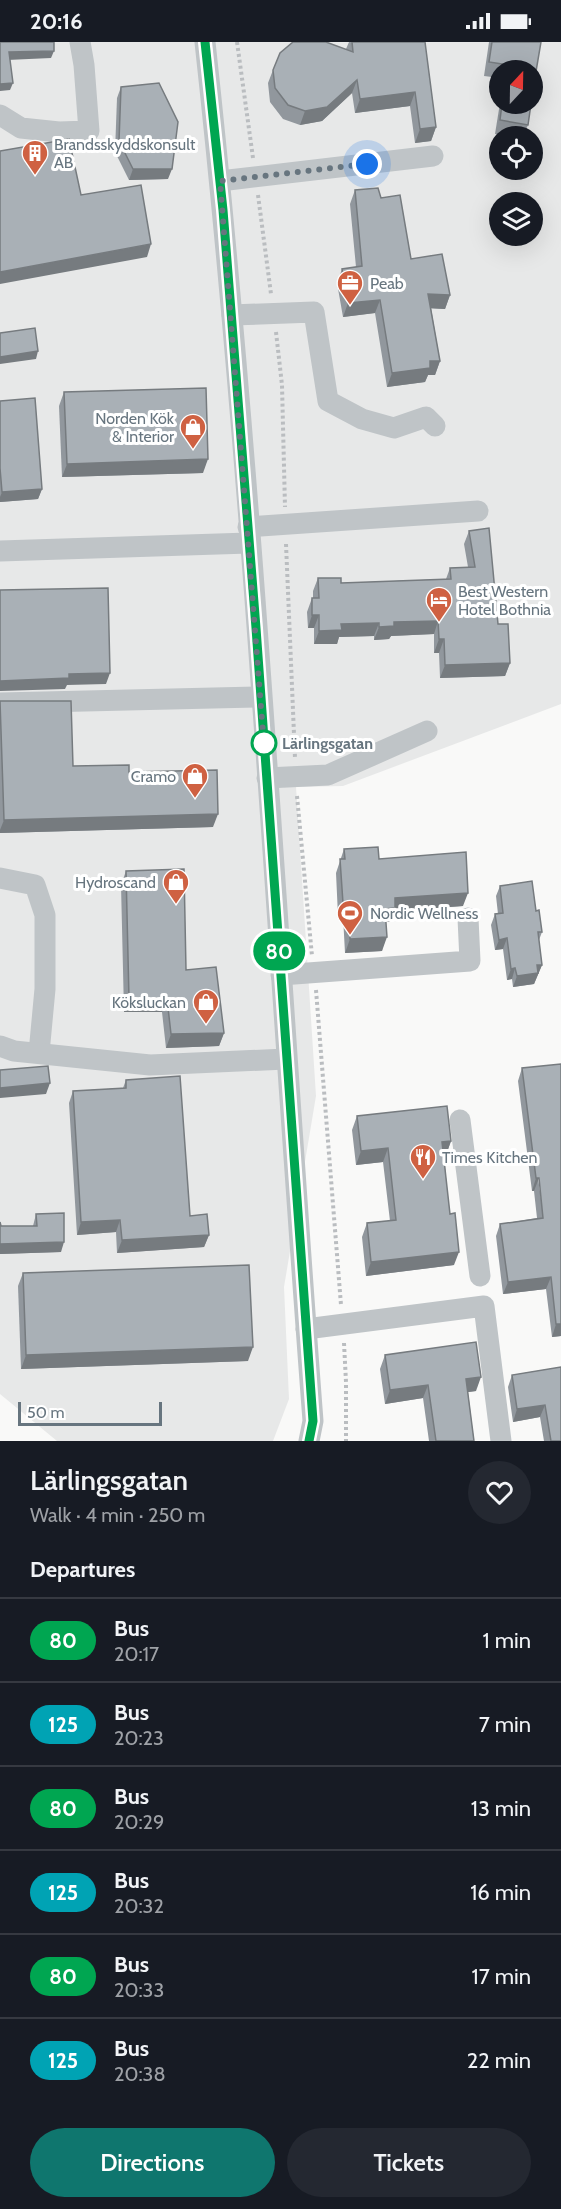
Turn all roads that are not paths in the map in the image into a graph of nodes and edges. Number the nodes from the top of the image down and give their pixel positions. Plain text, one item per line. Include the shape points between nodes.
1 (80, 42) edge
2 (205, 42) edge
3 (0, 115) edge
4 (433, 156) dead end
5 (220, 181) junction
6 (232, 315) junction
7 (435, 426) dead end
8 (478, 512) dead end
9 (249, 535) junction
10 (0, 551) edge
11 (261, 697) junction
12 (0, 703) edge
13 (427, 731) dead end
14 (267, 778) junction
15 (0, 878) edge
16 (468, 918) dead end
17 (280, 975) junction
18 (0, 1047) edge
19 (39, 1053) junction
20 (286, 1059) junction
21 (460, 1120) dead end
22 (480, 1276) dead end
23 (306, 1329) junction
24 (309, 1441) edge
25 (501, 1441) edge

1 - 3 street via 89,131 21,128
2 - 5 street
4 - 5 street
5 - 6 street
6 - 7 street via 314,312 328,401 362,419 394,428 426,417
6 - 9 street
8 - 9 street via 285,524
9 - 10 street
9 - 11 street
11 - 12 street
11 - 14 street
13 - 14 street via 328,775
14 - 17 street
15 - 19 street via 35,885 45,915 45,989
16 - 17 street via 470,961
17 - 20 street
18 - 19 street
19 - 20 street via 150,1065
20 - 23 street
21 - 22 street
23 - 24 street via 313,1421
23 - 25 street via 484,1306

